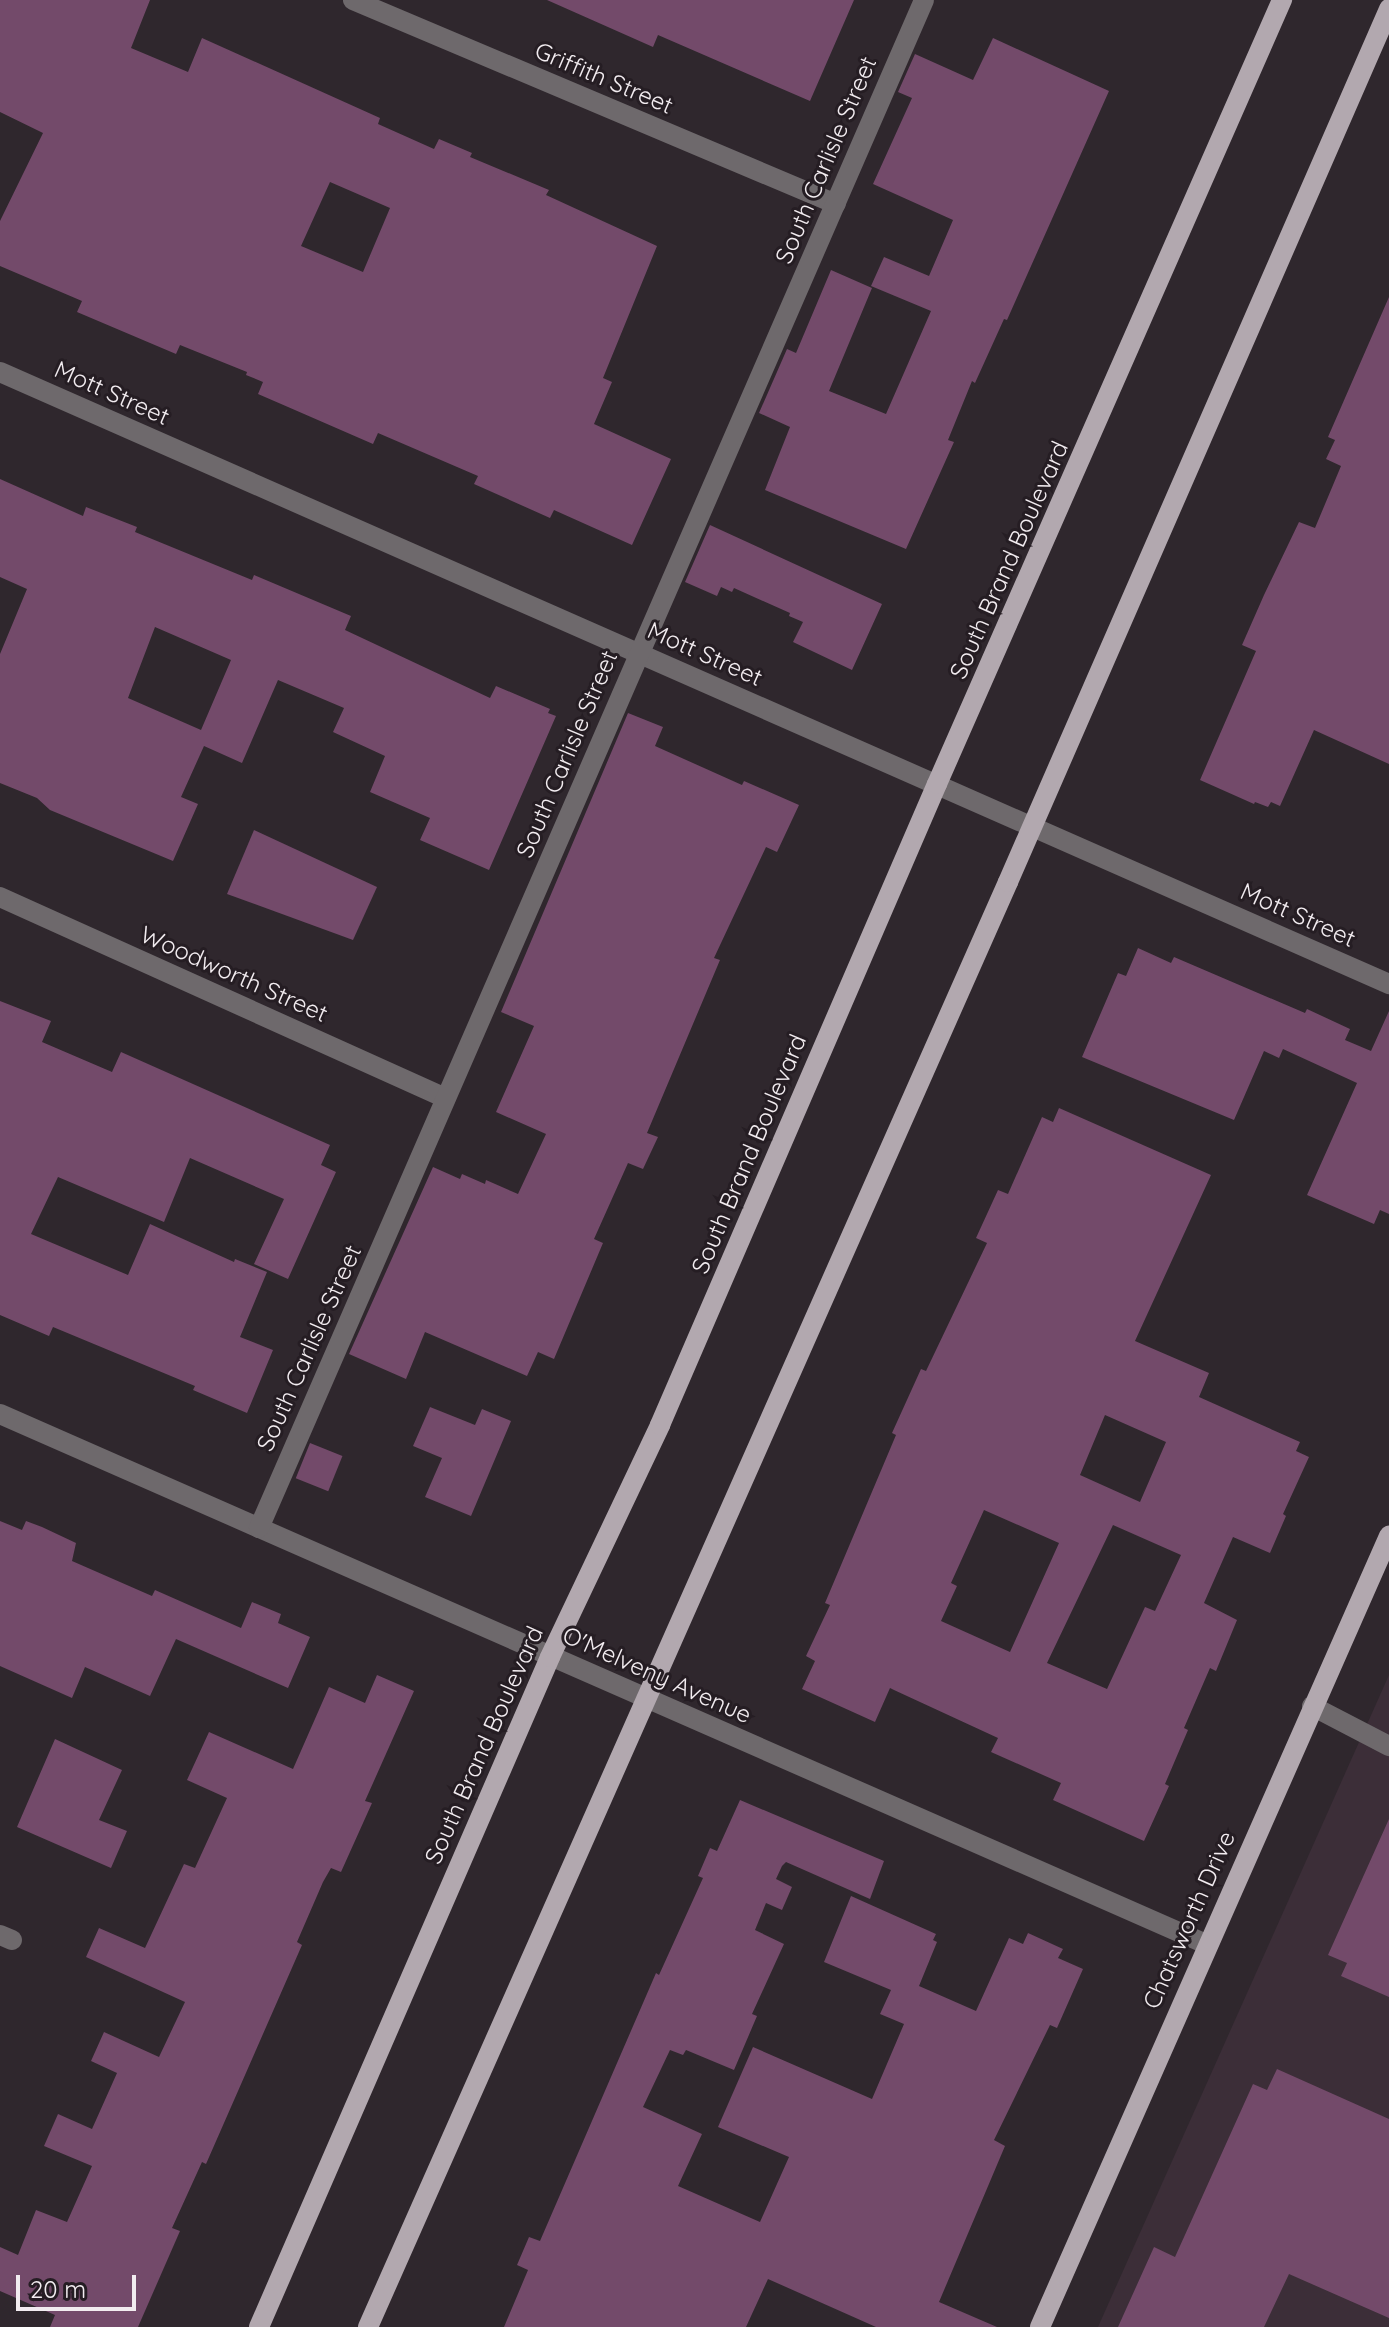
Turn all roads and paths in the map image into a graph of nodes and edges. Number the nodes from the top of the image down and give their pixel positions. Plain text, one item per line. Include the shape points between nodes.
1 (353, 0) edge
2 (924, 0) edge
3 (1282, 0) edge
4 (1389, 9) edge
5 (836, 204) junction
6 (0, 372) edge
7 (639, 654) junction
8 (937, 784) junction
9 (1033, 825) junction
10 (0, 897) edge
11 (1389, 984) edge
12 (446, 1098) junction
13 (0, 1414) edge
14 (259, 1528) junction
15 (1389, 1536) edge
16 (550, 1657) junction
17 (644, 1698) junction
18 (1312, 1706) junction
19 (1389, 1746) edge
20 (1206, 1944) junction
21 (259, 2327) edge
22 (368, 2327) edge
23 (1040, 2327) edge

1 - 5 street, Griffith Street
2 - 5 street, South Carlisle Street
3 - 8 main road, South Brand Boulevard
4 - 9 main road
5 - 7 street, South Carlisle Street
6 - 7 street, Mott Street
7 - 8 street, Mott Street
7 - 12 street, South Carlisle Street
8 - 9 street, Mott Street
8 - 16 main road, South Brand Boulevard via 660,1425
9 - 11 street, Mott Street
9 - 17 main road
10 - 12 street, Woodworth Street
12 - 14 street, South Carlisle Street
13 - 14 street, O'Melveny Avenue
14 - 16 street, O'Melveny Avenue
15 - 18 main road, Chatsworth Drive
16 - 17 street, O'Melveny Avenue
16 - 21 main road, South Brand Boulevard
17 - 20 street, O'Melveny Avenue
17 - 22 main road
18 - 19 street
18 - 20 main road, Chatsworth Drive
20 - 23 main road, Chatsworth Drive

